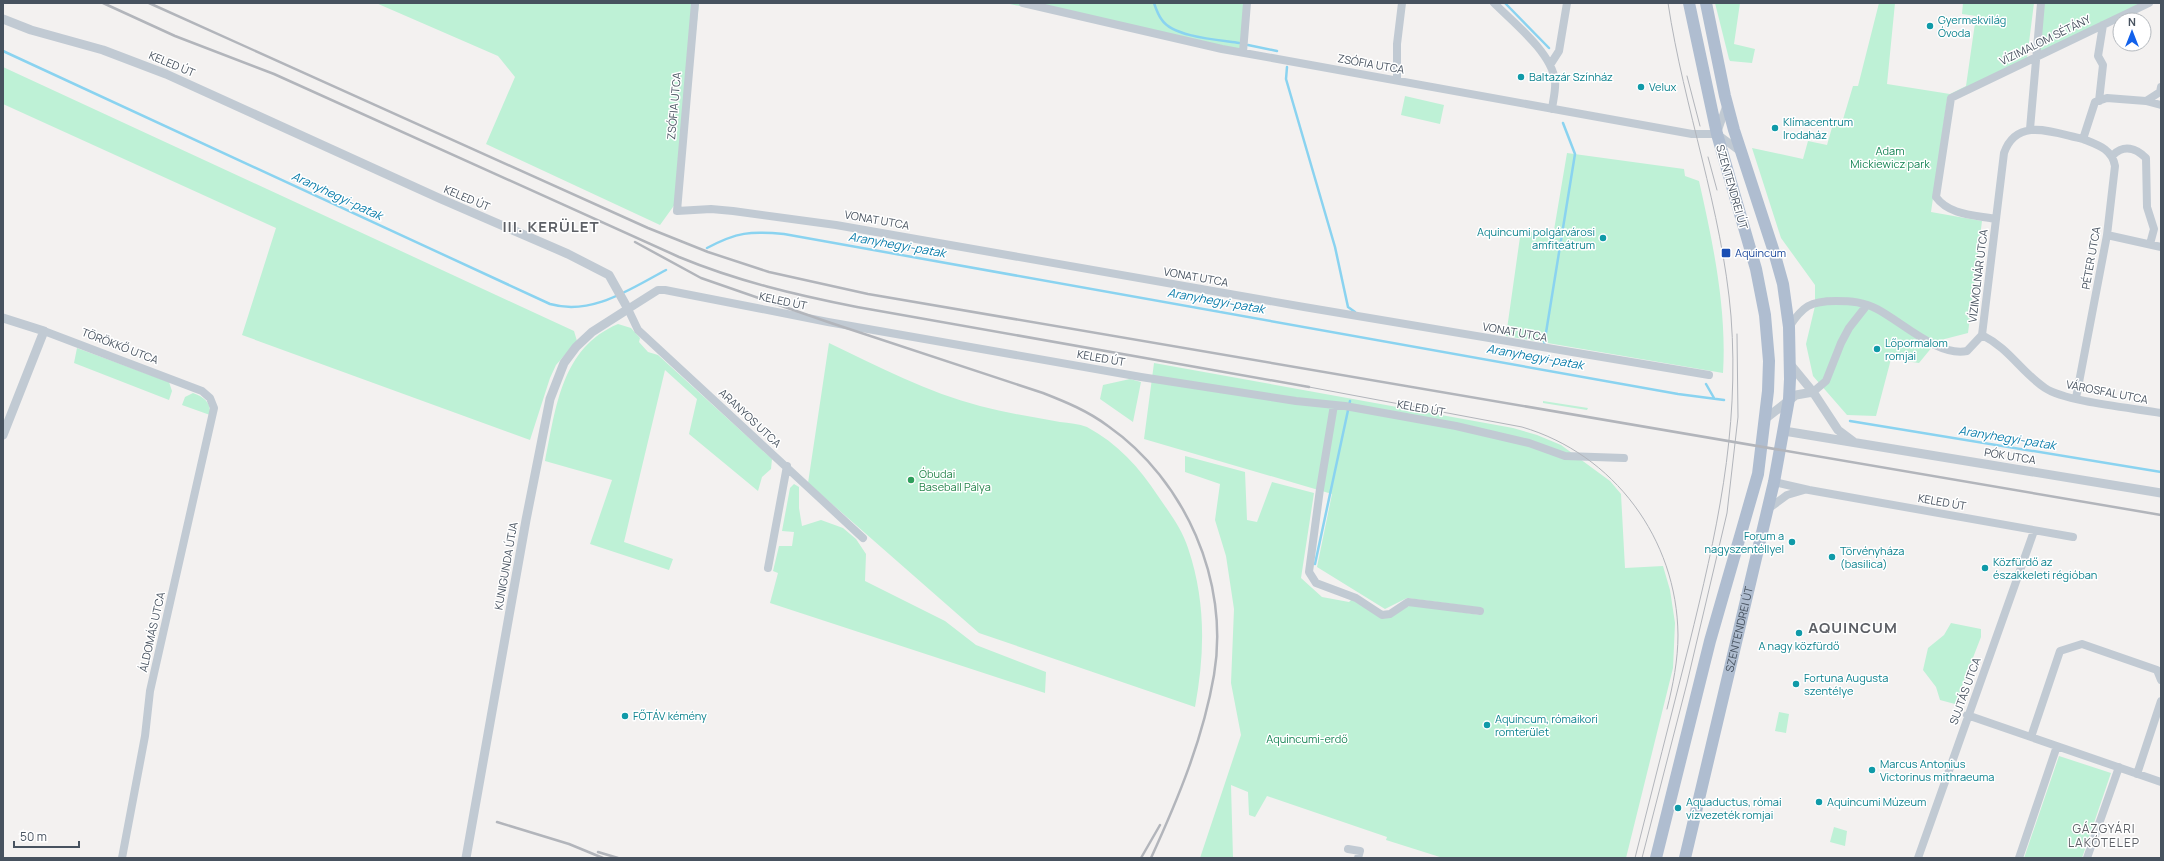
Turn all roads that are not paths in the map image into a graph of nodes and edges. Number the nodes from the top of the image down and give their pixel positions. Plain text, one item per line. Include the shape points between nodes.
1 (694, 3) edge
2 (1023, 3) edge
3 (1247, 3) edge
4 (1402, 3) edge
5 (1494, 3) edge
6 (1567, 3) edge
7 (1689, 3) edge
8 (1706, 3) edge
9 (2041, 3) edge
10 (2149, 3) edge
11 (3, 19) edge
12 (2103, 24) junction
13 (1243, 52) junction
14 (2036, 56) junction
15 (1550, 65) junction
16 (1397, 80) junction
17 (2161, 87) edge
18 (1951, 98) joint
19 (2099, 101) junction
20 (2146, 101) junction
21 (1727, 104) junction
22 (2161, 105) edge
23 (1552, 109) junction
24 (2030, 129) junction
25 (1717, 134) junction
26 (2083, 139) junction
27 (1741, 152) junction
28 (2113, 155) junction
29 (677, 211) joint
30 (1995, 219) junction
31 (2107, 234) junction
32 (2150, 244) junction
33 (2161, 247) edge
34 (1867, 305) junction
35 (628, 309) junction
36 (3, 318) edge
37 (1788, 327) junction
38 (44, 331) junction
39 (1982, 335) junction
40 (1790, 364) junction
41 (1710, 375) dead end
42 (1813, 392) junction
43 (2076, 398) junction
44 (1789, 399) junction
45 (1334, 405) junction
46 (214, 413) joint
47 (2161, 413) edge
48 (1765, 419) junction
49 (1832, 420) junction
50 (1784, 431) junction
51 (3, 435) edge
52 (1826, 438) junction
53 (1855, 443) junction
54 (1624, 458) dead end
55 (787, 466) junction
56 (1774, 482) junction
57 (1806, 490) junction
58 (2161, 493) edge
59 (1768, 509) junction
60 (2034, 531) junction
61 (2073, 537) dead end
62 (863, 538) dead end
63 (768, 568) dead end
64 (1480, 611) dead end
65 (2161, 680) edge
66 (2161, 701) edge
67 (1967, 715) junction
68 (2031, 737) junction
69 (2057, 746) junction
70 (2119, 767) junction
71 (2137, 774) junction
72 (2161, 782) edge
73 (1348, 849) dead end
74 (122, 858) edge
75 (466, 858) edge
76 (1358, 858) edge
77 (1656, 858) edge
78 (1685, 858) edge
79 (1918, 858) edge
80 (2019, 858) edge
81 (2087, 858) edge

1 - 29 street, ZSÓFIA UTCA
2 - 13 street, ZSÓFIA UTCA
3 - 13 street
4 - 16 street via 1397,44
5 - 15 street via 1520,28
6 - 15 street via 1559,51
7 - 25 main road, SZENTENDREI ÚT
8 - 21 main road, SZENTENDREI ÚT
9 - 14 street
10 - 12 street, VÍZIMALOM SÉTÁNY
11 - 35 street, KELED ÚT via 31,30 103,50 166,74 568,254 600,269 615,283
12 - 14 street, VÍZIMALOM SÉTÁNY
12 - 19 street via 2098,56 2103,65
13 - 16 street, ZSÓFIA UTCA
14 - 18 street, VÍZIMALOM SÉTÁNY
14 - 24 street
15 - 23 street via 1555,81
16 - 23 street, ZSÓFIA UTCA
17 - 20 street via 2160,92
18 - 30 street, VÍZIMOLNÁR UTCA via 1936,197 1941,204 1959,213
19 - 20 street via 2107,98
19 - 26 street via 2095,102
20 - 22 street
21 - 25 street
21 - 27 main road, SZENTENDREI ÚT
23 - 25 street, ZSÓFIA UTCA via 1692,134
24 - 26 street
24 - 30 street, VÍZIMOLNÁR UTCA via 2014,136 2004,153
25 - 27 street
25 - 48 main road, SZENTENDREI ÚT via 1756,269 1765,315 1770,361
26 - 28 street via 2103,147
27 - 37 main road, SZENTENDREI ÚT via 1783,284
28 - 31 street, PÉTER UTCA via 2115,176
28 - 32 street via 2120,149 2127,148 2146,158 2148,207 2154,229
29 - 41 street, VONAT UTCA via 711,209 836,224 1304,307
30 - 39 street, VÍZIMOLNÁR UTCA
31 - 32 street
31 - 43 street, PÉTER UTCA
32 - 33 street
34 - 37 street via 1855,301 1820,301 1808,304
34 - 39 street via 1928,341 1951,351 1967,351
34 - 42 street via 1841,343 1826,381
35 - 45 street, KELED ÚT via 658,290 665,290 828,322 1141,377
35 - 55 street, ARANYOS UTCA via 638,330
35 - 75 street, KUNIGUNDA ÚTJA via 580,342 564,364 552,395 526,520
36 - 38 street, TÖRÖKKŐ UTCA
37 - 40 main road, SZENTENDREI ÚT
38 - 46 street, TÖRÖKKŐ UTCA via 202,391 213,403
38 - 51 street
39 - 43 street, VÁROSFAL UTCA via 1997,342 2030,378 2046,389
40 - 42 street, PÓK UTCA
40 - 44 main road, SZENTENDREI ÚT
42 - 44 street via 1803,392
42 - 49 street, PÓK UTCA
43 - 47 street, VÁROSFAL UTCA
44 - 48 street
44 - 50 main road, SZENTENDREI ÚT
45 - 54 street, KELED ÚT via 1490,433 1565,456
45 - 64 street via 1309,572 1316,583 1356,598 1382,615 1390,614 1408,602
46 - 74 street, ÁLDOMÁS UTCA via 150,691
48 - 77 main road, SZENTENDREI ÚT via 1758,474 1710,641
49 - 52 street via 1830,433
49 - 53 street, PÓK UTCA via 1838,430
50 - 52 street, PÓK UTCA
50 - 56 main road, SZENTENDREI ÚT
52 - 53 street, PÓK UTCA
53 - 58 street, PÓK UTCA
55 - 62 street, ARANYOS UTCA
55 - 63 street
56 - 57 street, KELED ÚT
56 - 59 main road, SZENTENDREI ÚT
57 - 59 street, KELED ÚT via 1786,495
57 - 60 street, KELED ÚT
59 - 78 main road, SZENTENDREI ÚT
60 - 61 street, KELED ÚT
60 - 67 street, SUJTÁS UTCA
65 - 68 street via 2157,670 2082,644 2060,651
66 - 71 street
67 - 68 street
67 - 79 street, SUJTÁS UTCA
68 - 69 street
69 - 70 street
69 - 80 street
70 - 71 street
70 - 81 street
71 - 72 street
73 - 76 street via 1360,851

